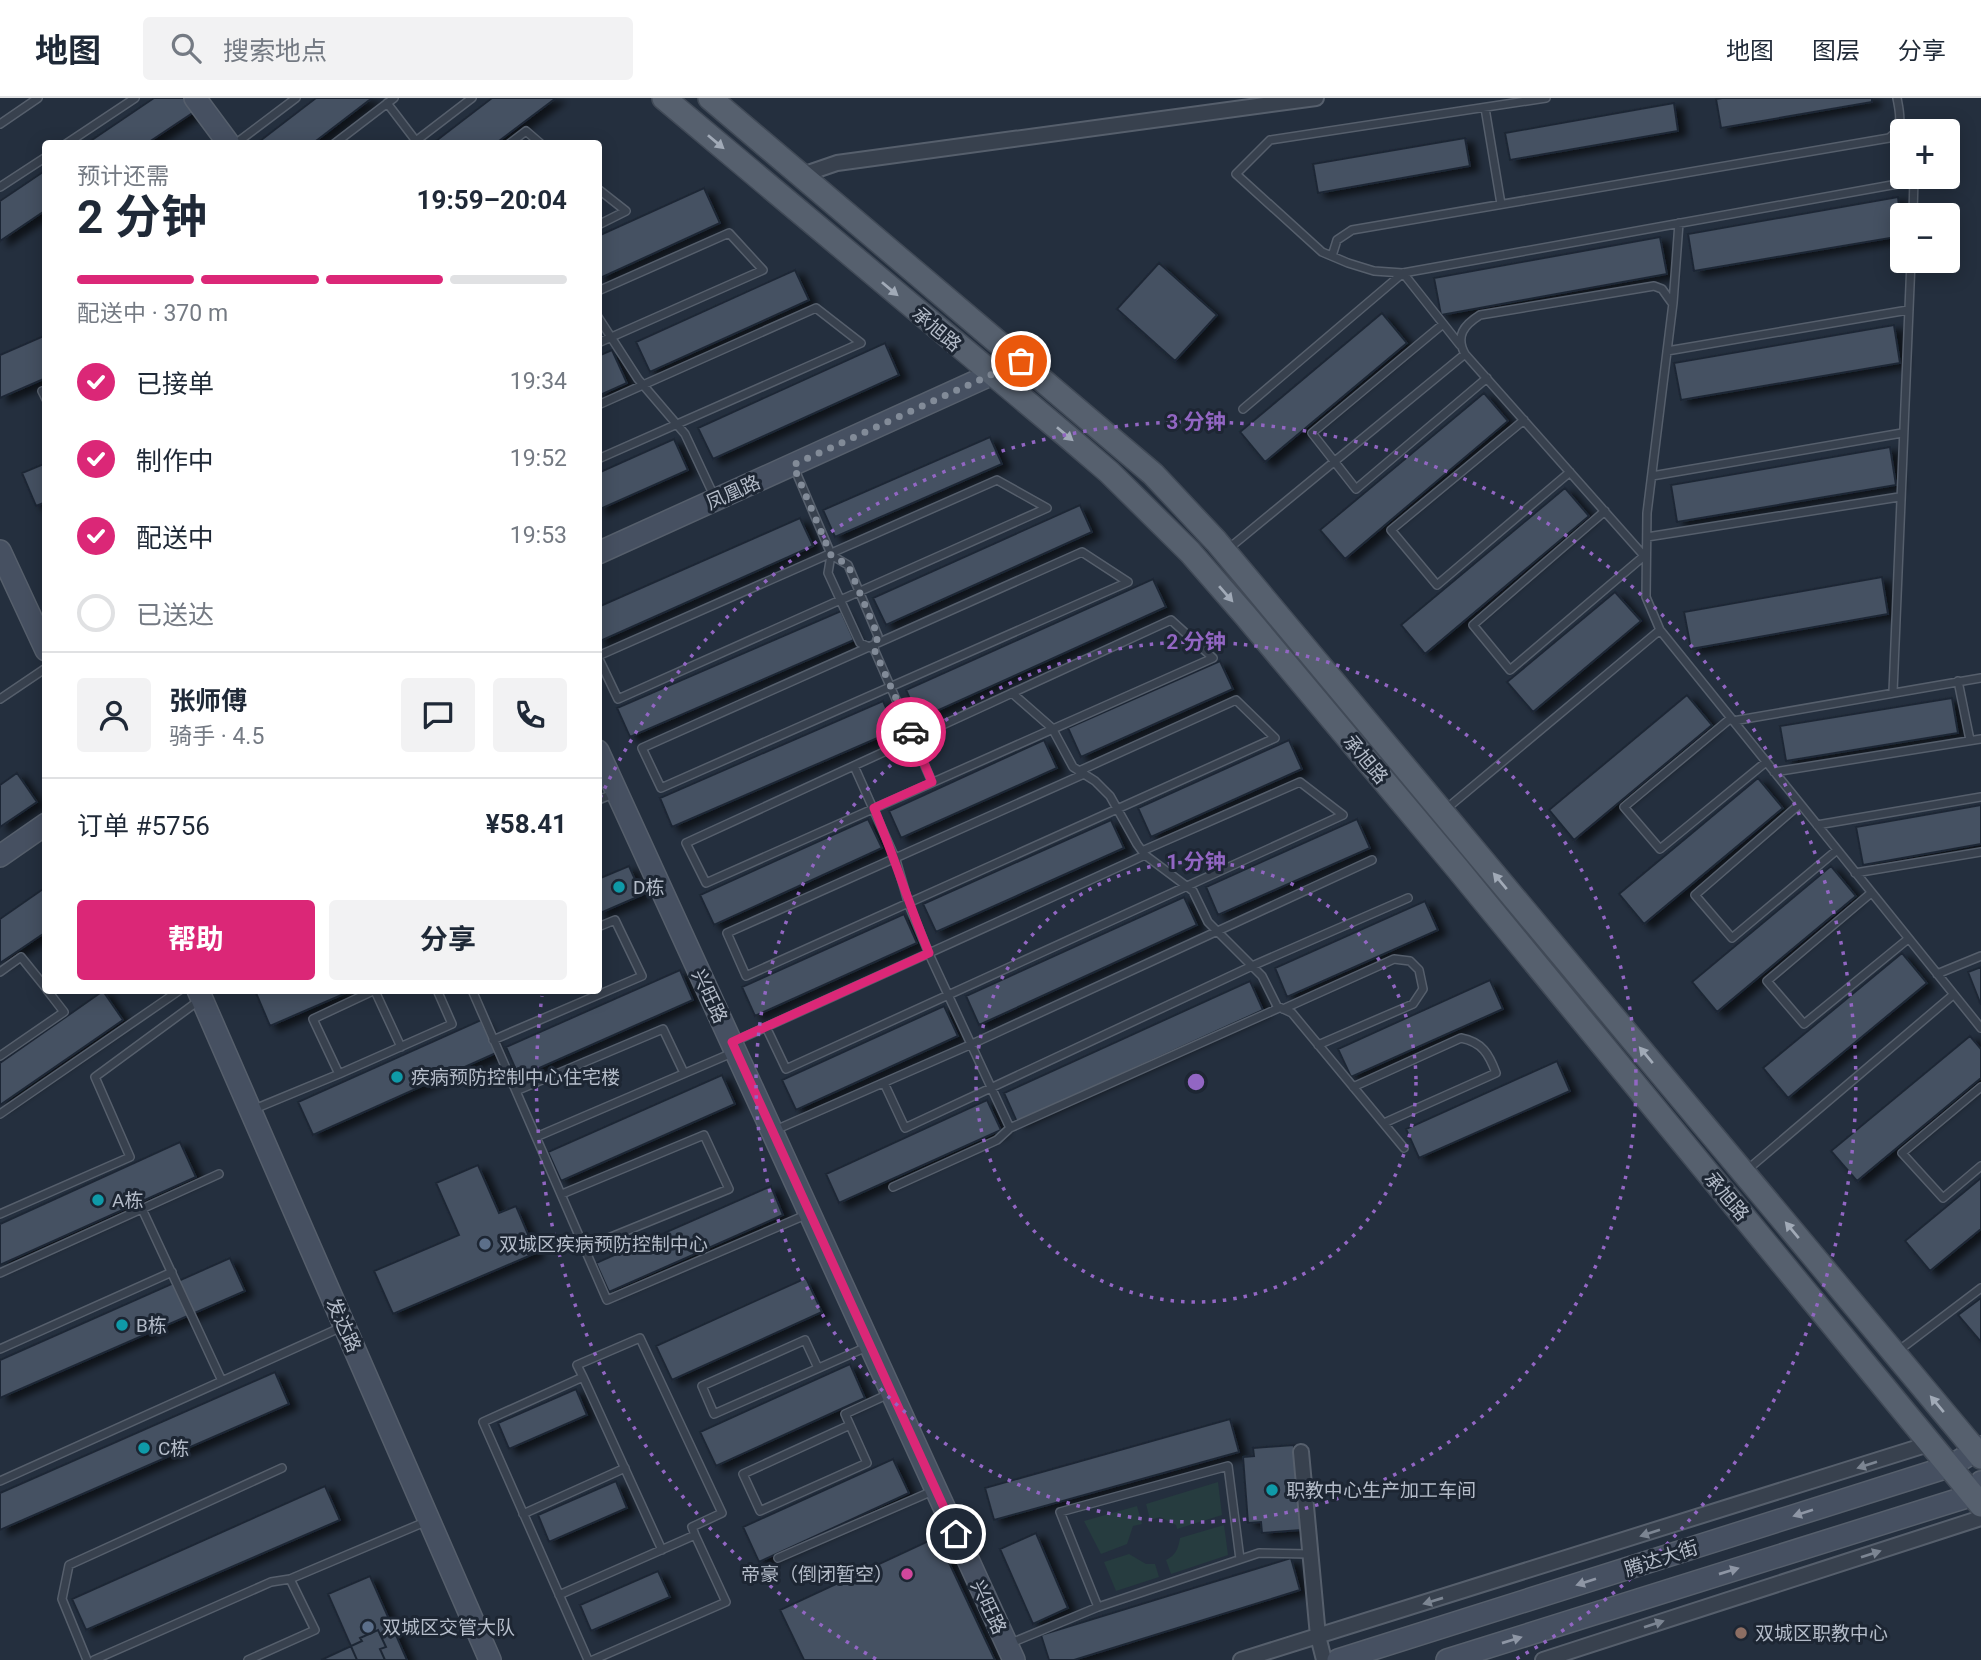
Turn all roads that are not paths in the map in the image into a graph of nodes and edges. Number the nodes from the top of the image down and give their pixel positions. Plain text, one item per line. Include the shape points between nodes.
1 (38, 98) edge
2 (135, 98) edge
3 (296, 98) edge
4 (472, 98) edge
5 (664, 98) edge
6 (710, 98) edge
7 (1316, 98) edge
8 (1546, 98) edge
9 (1897, 98) edge
10 (203, 101) edge
11 (391, 101) edge
12 (25, 102) edge
13 (1485, 108) junction
14 (1901, 119) edge
15 (0, 124) edge
16 (1890, 137) edge
17 (72, 140) edge
18 (227, 140) edge
19 (240, 140) edge
20 (339, 140) edge
21 (413, 140) edge
22 (417, 140) edge
23 (514, 140) edge
24 (536, 140) edge
25 (42, 160) edge
26 (802, 175) junction
27 (1890, 183) edge
28 (0, 187) edge
29 (602, 192) edge
30 (1500, 204) junction
31 (602, 223) edge
32 (1679, 223) junction
33 (1332, 256) junction
34 (1403, 273) junction
35 (1911, 273) edge
36 (602, 289) edge
37 (1673, 303) junction
38 (1909, 310) junction
39 (602, 323) edge
40 (1443, 324) junction
41 (611, 337) junction
42 (602, 341) edge
43 (1461, 346) junction
44 (1667, 351) junction
45 (1465, 354) junction
46 (1021, 361) junction
47 (991, 374) junction
48 (1487, 378) junction
49 (643, 385) junction
50 (602, 403) edge
51 (1243, 408) dead end
52 (1524, 420) junction
53 (677, 424) junction
54 (1902, 433) junction
55 (602, 457) edge
56 (1334, 461) junction
57 (793, 465) junction
58 (1570, 472) junction
59 (1652, 476) junction
60 (1899, 497) junction
61 (715, 500) junction
62 (1605, 511) junction
63 (1647, 537) junction
64 (0, 551) edge
65 (602, 551) edge
66 (1225, 551) junction
67 (831, 554) junction
68 (1645, 557) junction
69 (860, 593) junction
70 (841, 601) junction
71 (1660, 630) junction
72 (42, 641) edge
73 (872, 646) junction
74 (602, 654) edge
75 (602, 665) edge
76 (42, 671) edge
77 (1981, 678) edge
78 (1958, 681) junction
79 (891, 687) junction
80 (1893, 692) junction
81 (1012, 693) junction
82 (0, 699) edge
83 (1732, 720) junction
84 (1052, 728) junction
85 (913, 739) junction
86 (1981, 739) edge
87 (1970, 740) junction
88 (1766, 762) junction
89 (854, 766) junction
90 (602, 769) edge
91 (1081, 772) junction
92 (1774, 772) junction
93 (932, 782) junction
94 (608, 796) edge
95 (1981, 797) edge
96 (1800, 804) junction
97 (1117, 807) junction
98 (874, 808) junction
99 (1443, 812) junction
100 (1817, 825) junction
101 (42, 827) edge
102 (1837, 850) junction
103 (1981, 852) edge
104 (1144, 853) junction
105 (0, 856) edge
106 (895, 858) junction
107 (1372, 860) dead end
108 (1855, 873) junction
109 (1186, 886) junction
110 (1871, 893) junction
111 (1408, 898) dead end
112 (908, 902) junction
113 (602, 925) edge
114 (1217, 931) junction
115 (1908, 939) junction
116 (929, 953) junction
117 (1981, 956) edge
118 (1252, 966) junction
119 (0, 971) edge
120 (1937, 974) junction
121 (42, 984) edge
122 (602, 993) edge
123 (50, 994) edge
124 (174, 994) edge
125 (199, 994) edge
126 (366, 994) edge
127 (377, 994) edge
128 (439, 994) edge
129 (474, 994) edge
130 (600, 994) edge
131 (948, 994) junction
132 (1953, 995) junction
133 (1281, 1008) junction
134 (1977, 1017) edge
135 (766, 1027) junction
136 (1981, 1028) edge
137 (493, 1040) junction
138 (972, 1044) junction
139 (1318, 1045) junction
140 (401, 1047) junction
141 (734, 1047) junction
142 (0, 1056) edge
143 (684, 1073) junction
144 (339, 1074) junction
145 (884, 1083) junction
146 (1353, 1087) junction
147 (1981, 1087) edge
148 (992, 1089) junction
149 (516, 1091) junction
150 (250, 1111) junction
151 (0, 1114) edge
152 (1384, 1123) junction
153 (1010, 1128) junction
154 (772, 1132) junction
155 (536, 1137) junction
156 (1404, 1148) dead end
157 (1981, 1166) edge
158 (1744, 1173) junction
159 (219, 1174) dead end
160 (893, 1187) dead end
161 (562, 1194) junction
162 (142, 1209) junction
163 (809, 1213) junction
164 (0, 1214) edge
165 (584, 1248) junction
166 (172, 1272) junction
167 (0, 1273) edge
168 (1981, 1288) edge
169 (344, 1326) junction
170 (869, 1346) junction
171 (0, 1349) edge
172 (1895, 1354) junction
173 (818, 1368) junction
174 (583, 1377) junction
175 (222, 1381) junction
176 (891, 1393) junction
177 (850, 1425) junction
178 (1932, 1443) junction
179 (1979, 1451) edge
180 (1301, 1452) dead end
181 (1951, 1466) junction
182 (282, 1468) dead end
183 (625, 1468) junction
184 (0, 1481) edge
185 (936, 1489) junction
186 (1978, 1494) edge
187 (523, 1514) junction
188 (1981, 1518) edge
189 (429, 1520) junction
190 (695, 1535) junction
191 (662, 1550) junction
192 (1309, 1553) junction
193 (778, 1558) dead end
194 (1240, 1559) junction
195 (290, 1579) junction
196 (559, 1595) junction
197 (1098, 1607) junction
198 (1318, 1636) junction
199 (1010, 1652) edge
200 (88, 1660) edge
201 (94, 1660) edge
202 (248, 1660) edge
203 (490, 1660) edge
204 (591, 1660) edge
205 (1241, 1660) edge
206 (1324, 1660) edge
207 (1338, 1660) edge
208 (1447, 1660) edge
209 (1543, 1660) edge

1 - 12 lane
2 - 17 lane
3 - 19 lane
4 - 22 lane
5 -> 47 main road, 承旭路
6 - 26 main road, 承旭路
7 - 26 street via 837,163
8 - 13 lane
9 - 14 lane
10 - 18 street
11 - 20 lane
11 - 21 lane
12 - 15 lane
13 - 30 lane
13 - 33 lane via 1270,140 1236,174
16 - 30 lane
23 - 24 lane via 526,131
25 - 28 lane
26 - 46 main road, 承旭路
27 - 32 lane
29 - 31 lane via 626,211
30 - 33 lane via 1352,230 1337,240
32 - 34 lane
32 - 37 lane
33 - 34 lane via 1374,271
34 - 40 lane
34 - 51 lane
35 - 38 lane
36 - 41 lane via 729,233 763,270
37 - 43 lane via 1654,286 1480,315 1463,330
37 - 44 lane
38 - 44 lane
38 - 54 lane
39 - 41 lane
40 - 43 lane
40 - 56 lane via 1311,433
41 - 42 lane
41 - 49 lane
43 - 45 lane
44 - 59 lane
45 - 48 lane
45 - 56 lane
46 - 47 street, 凤凰路
46 - 66 main road, 承旭路 via 1153,474
47 - 57 street, 凤凰路
47 -> 178 main road, 承旭路 via 1109,472 1190,552
48 - 52 lane
48 - 56 lane via 1356,489
49 - 50 lane
49 - 53 lane
49 - 53 lane via 816,308 861,344
52 - 58 lane
52 - 58 lane via 1391,530 1437,585
53 - 55 lane
53 - 61 lane
54 - 59 lane
54 - 60 lane
56 - 66 lane
57 - 61 street, 凤凰路
57 - 67 lane
58 - 62 lane
59 - 63 lane
60 - 63 lane
60 - 80 lane
61 - 65 street, 凤凰路
62 - 68 lane
62 - 68 lane via 1473,625 1510,670
63 - 68 lane
64 - 72 street
66 - 99 main road, 承旭路
67 - 69 lane via 848,565
67 - 69 lane via 997,480 1047,508
67 - 70 lane via 828,573
67 - 74 lane
68 - 71 lane via 1646,597
69 - 70 lane
69 - 73 lane via 878,636
70 - 73 lane via 860,643
70 - 75 lane via 618,699
71 - 83 lane
71 - 99 lane
73 - 79 lane
73 - 79 lane via 1082,552 1128,582
73 - 79 lane via 642,748 661,788
76 - 82 lane
77 - 78 lane
78 - 80 lane
78 - 87 lane
79 - 85 lane
80 - 83 lane
81 - 84 lane
81 - 84 lane via 1171,620 1213,657
81 - 85 lane
83 - 88 lane
83 - 88 lane via 1624,807 1660,849
84 - 91 lane via 1073,767
84 - 93 lane
85 - 89 lane
85 - 93 lane
86 - 87 lane
87 - 92 lane
88 - 92 lane
89 - 98 lane
89 - 98 lane via 686,843 706,883
90 - 94 street, 兴旺路
91 - 97 lane
91 - 97 lane via 1236,700 1275,738
91 - 106 lane
92 - 96 lane
93 - 98 lane
94 - 141 street, 兴旺路
95 - 100 lane
96 - 100 lane
96 - 102 lane via 1695,895 1732,938
97 - 104 lane
97 - 112 lane
98 - 106 lane
158 -> 99 main road, 承旭路
100 - 102 lane
101 - 105 street
102 - 108 lane
103 - 108 lane
104 - 109 lane
104 - 109 lane via 1300,782 1343,815
104 - 116 lane
106 - 112 lane
106 - 112 lane via 727,933 746,976
107 - 114 lane
108 - 110 lane
109 - 114 lane
109 - 131 lane
110 - 115 lane
110 - 115 lane via 1767,981 1804,1024
111 - 118 lane
112 - 116 lane
113 - 122 lane via 615,920 642,976
114 - 118 lane
114 - 138 lane
115 - 120 lane
116 - 131 lane
116 - 135 lane
117 - 120 lane
118 - 133 lane
118 - 148 lane
119 - 121 lane via 21,957
120 - 132 lane
123 - 142 lane via 64,1012
124 - 151 lane
125 - 150 street, 发达路
125 - 164 lane via 95,1077 130,1157
126 - 144 lane via 313,1019
127 - 140 lane
128 - 140 lane via 452,1024
129 - 137 lane
130 - 137 lane
131 - 135 lane via 786,1069
131 - 138 lane
132 - 134 lane
132 - 158 lane
133 - 139 lane via 1292,1013
133 - 139 lane via 1394,959 1410,961 1419,970 1423,989 1413,1004
133 - 153 lane
134 - 136 lane
135 - 141 lane
137 - 149 lane
138 - 145 lane
138 - 148 lane
139 - 146 lane
140 - 144 lane
141 - 143 lane
141 - 154 street, 兴旺路
143 - 149 lane via 663,1029
143 - 155 lane
144 - 150 lane
145 - 148 lane via 905,1128
145 - 154 lane
146 - 152 lane
146 - 152 lane via 1461,1038 1475,1041 1490,1056 1496,1073
147 - 157 lane via 1902,1153 1943,1198
148 - 153 lane
149 - 155 lane
150 - 169 street, 发达路
152 - 156 lane
153 - 160 lane via 998,1140
154 - 163 street, 兴旺路
155 - 161 lane
172 -> 158 main road, 承旭路
159 - 162 lane
161 - 165 lane
161 - 165 lane via 704,1135 729,1189
162 - 166 lane
162 - 167 lane
163 - 165 lane via 607,1300
163 - 170 street, 兴旺路
166 - 171 lane
166 - 175 lane
168 - 172 lane
169 - 175 lane
169 - 189 street, 发达路
170 - 173 lane
170 - 176 street, 兴旺路
179 -> 172 main road, 承旭路
173 - 173 lane via 714,1414 702,1385 805,1340
174 - 183 lane
174 - 187 lane via 483,1422
174 - 190 lane via 577,1365 640,1338 722,1513 692,1527
175 - 184 lane
176 - 177 lane via 845,1414
176 - 185 street, 兴旺路
177 - 177 lane via 867,1463 760,1511 743,1474
178 - 181 main road, 承旭路
178 -> 198 street
179 - 181 street, 腾达大街
180 - 192 street
181 - 186 main road, 承旭路
181 -> 207 street, 腾达大街
182 - 200 lane via 69,1565 62,1599
183 - 187 lane
183 - 191 lane
185 - 193 lane
185 - 199 street, 兴旺路
208 -> 186 street, 腾达大街
187 - 196 lane
209 -> 188 street
189 - 195 lane
189 - 203 street, 发达路
190 - 191 lane
190 - 204 lane via 726,1602
191 - 196 lane
192 - 194 lane via 1259,1553
192 - 198 street
194 - 197 lane
194 - 197 lane via 1228,1466 1060,1512
195 - 201 lane via 271,1582
195 - 202 lane via 315,1630
196 - 204 lane
197 - 199 lane
198 - 205 street
198 - 206 street

